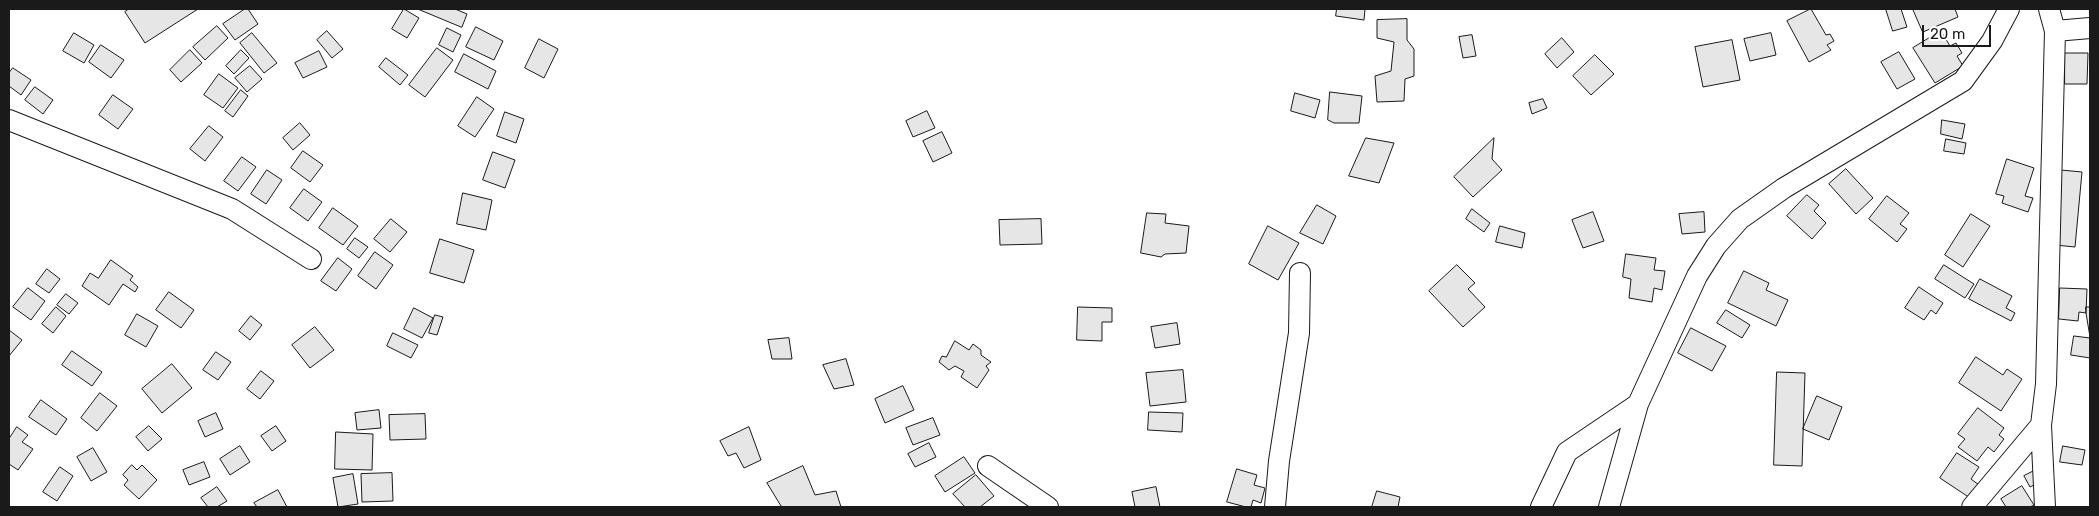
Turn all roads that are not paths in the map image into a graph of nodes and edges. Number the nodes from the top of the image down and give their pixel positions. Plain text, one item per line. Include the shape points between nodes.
1 (2009, 9) edge
2 (2049, 9) edge
3 (2090, 28) edge
4 (2056, 31) junction
5 (9, 120) edge
6 (311, 259) dead end
7 (1300, 273) dead end
8 (1638, 404) junction
9 (2041, 425) junction
10 (988, 466) dead end
11 (1048, 507) edge
12 (1275, 507) edge
13 (1541, 507) edge
14 (1609, 507) edge
15 (1972, 507) edge
16 (2044, 507) edge

1 - 8 street via 1992,41 1962,81 1784,188 1740,219 1716,246 1697,276
2 - 4 street
3 - 4 street
4 - 9 street via 2046,384
5 - 6 street via 232,209
7 - 12 street via 1299,333 1278,462
8 - 13 street via 1567,452
8 - 14 street
9 - 15 street
9 - 16 street
10 - 11 street

